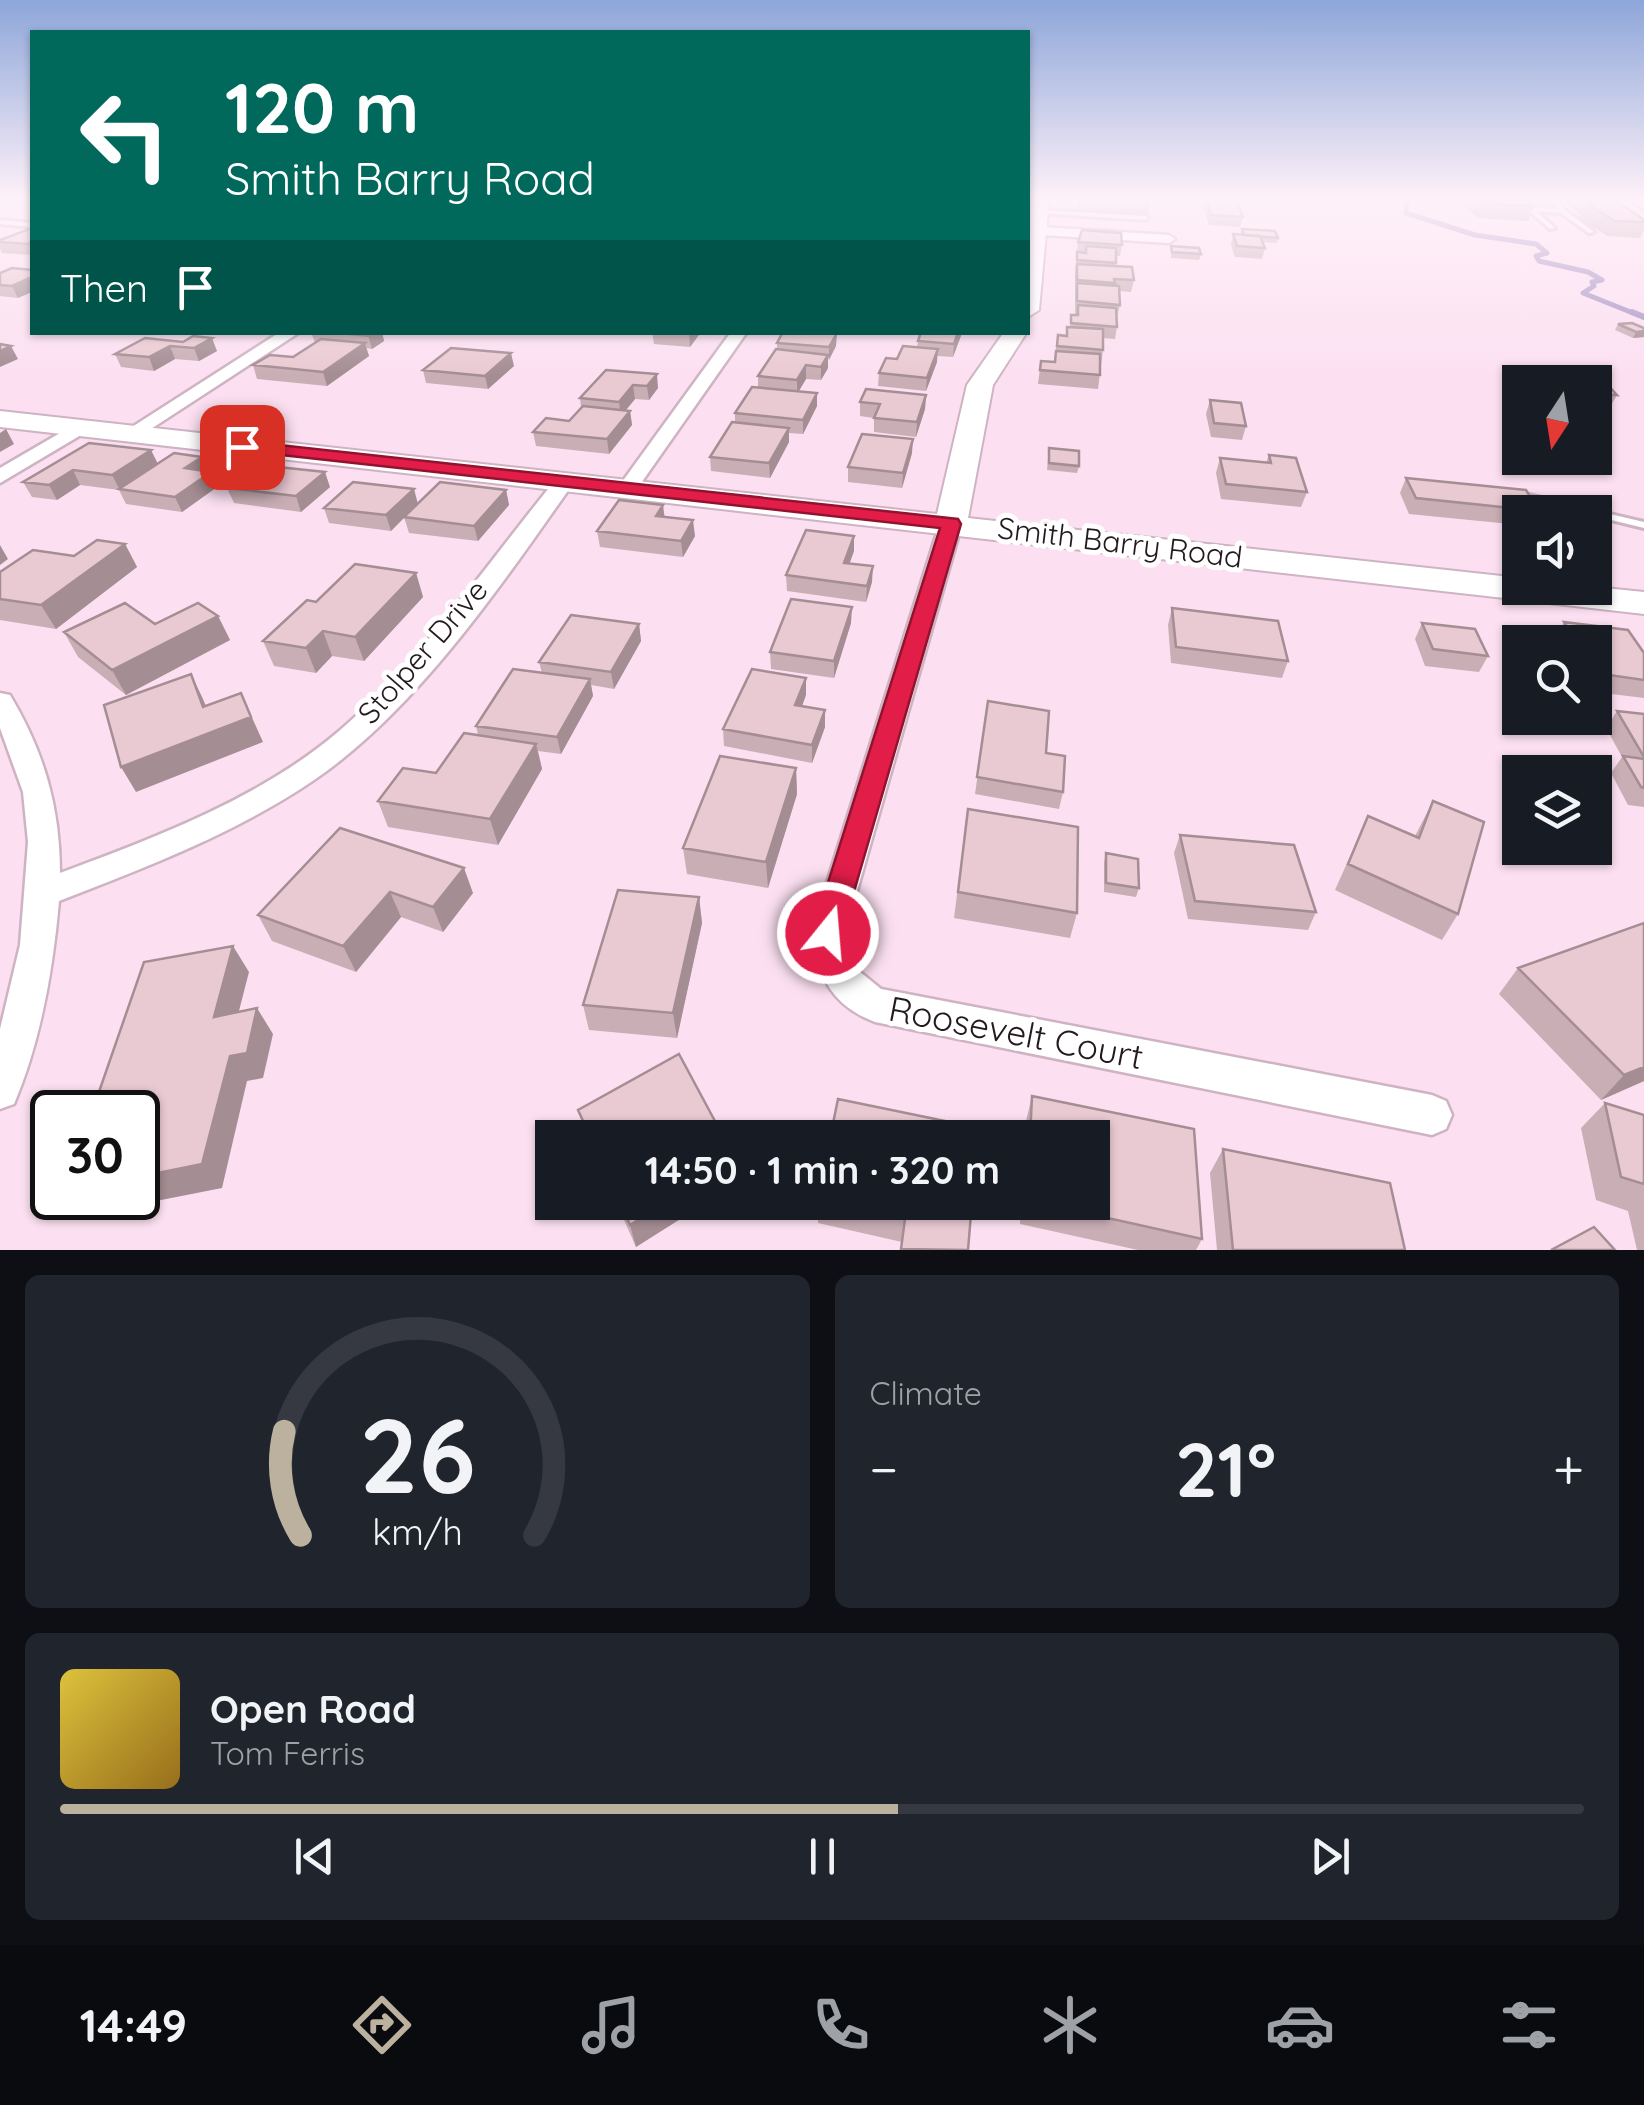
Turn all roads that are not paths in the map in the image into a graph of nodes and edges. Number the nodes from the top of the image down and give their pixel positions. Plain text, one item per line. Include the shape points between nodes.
1 (1035, 258) edge
2 (1030, 301) edge
3 (287, 335) edge
4 (737, 335) edge
5 (1014, 335) edge
6 (0, 418) edge
7 (79, 428) junction
8 (130, 434) junction
9 (0, 477) edge
10 (564, 482) junction
11 (627, 489) junction
12 (1500, 492) edge
13 (1513, 495) edge
14 (1612, 517) edge
15 (951, 524) junction
16 (1644, 525) edge
17 (1644, 603) edge
18 (0, 702) edge
19 (41, 894) junction
20 (0, 1090) edge
21 (1432, 1116) dead end

1 - 2 street
3 - 8 street
4 - 11 street
5 - 15 street via 980,384
6 - 7 street, Smith Barry Road
7 - 8 street, Smith Barry Road
7 - 9 street
8 - 10 street, Smith Barry Road
10 - 11 street, Smith Barry Road
10 - 19 street, Stolper Drive via 380,710 306,769 191,837
11 - 15 street, Smith Barry Road
12 - 13 lane
14 - 16 lane
15 - 17 street, Smith Barry Road
15 - 21 street, Roosevelt Court via 828,933 838,979 875,1005
18 - 19 street via 18,727 45,826
19 - 20 street via 24,1021

